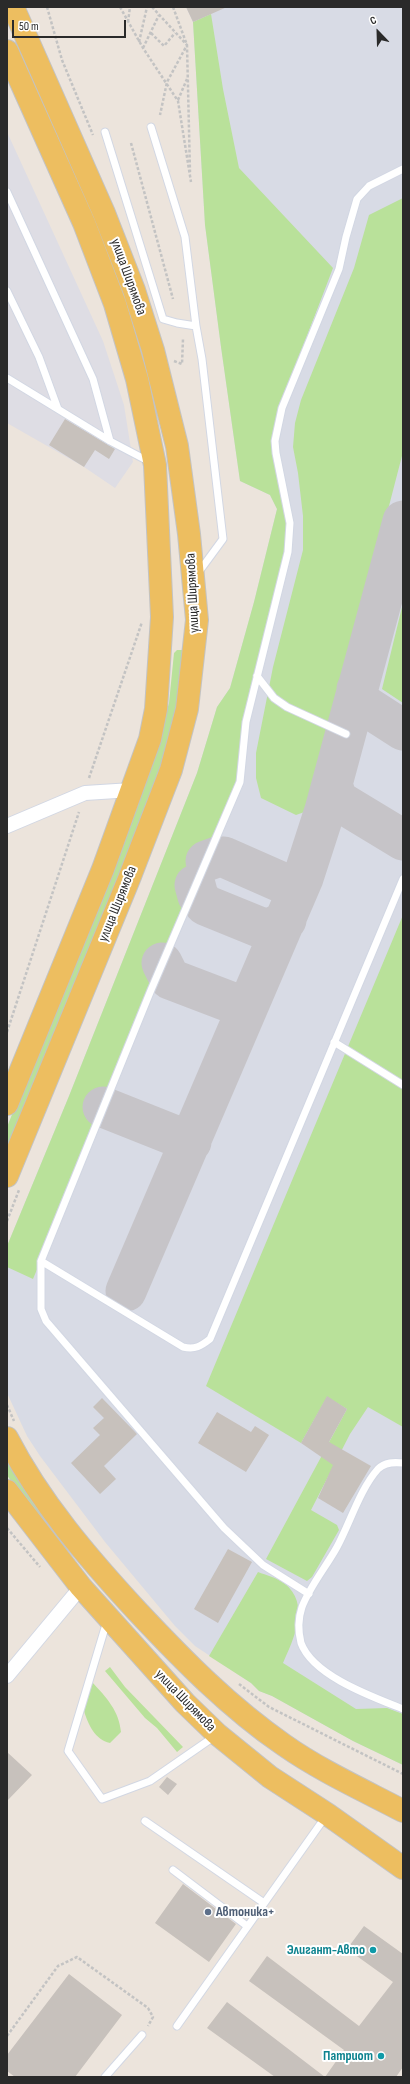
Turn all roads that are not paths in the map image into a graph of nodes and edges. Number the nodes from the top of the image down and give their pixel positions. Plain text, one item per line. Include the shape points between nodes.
1 (13, 7) edge
2 (7, 51) edge
3 (151, 127) dead end
4 (105, 132) dead end
5 (403, 169) edge
6 (7, 192) edge
7 (7, 291) edge
8 (196, 326) junction
9 (7, 378) edge
10 (58, 409) junction
11 (110, 441) junction
12 (155, 465) junction
13 (187, 519) junction
14 (159, 532) junction
15 (194, 578) junction
16 (195, 653) junction
17 (160, 656) junction
18 (257, 676) junction
19 (346, 734) dead end
20 (132, 790) junction
21 (7, 826) edge
22 (403, 879) edge
23 (334, 1042) junction
24 (403, 1085) edge
25 (7, 1104) edge
26 (7, 1176) edge
27 (41, 1261) junction
28 (11, 1431) edge
29 (403, 1463) edge
30 (7, 1491) edge
31 (82, 1587) junction
32 (309, 1594) junction
33 (108, 1617) junction
34 (7, 1676) edge
35 (403, 1709) edge
36 (217, 1734) junction
37 (403, 1811) edge
38 (327, 1814) junction
39 (145, 1821) dead end
40 (403, 1868) edge
41 (173, 1870) dead end
42 (264, 1903) junction
43 (247, 1926) junction
44 (178, 2026) dead end
45 (142, 2035) road end
46 (105, 2077) edge

1 - 13 main road, улица Ширямова via 104,213 134,290 166,398 177,446
2 - 12 main road, улица Ширямова via 17,79 84,223 115,304 137,379
3 - 8 lane via 185,237
4 - 8 lane via 163,319
5 - 18 lane via 369,186 357,199 339,269 282,408 277,428 276,453 290,523 288,552
6 - 11 lane via 93,379
7 - 10 lane via 39,357
8 - 15 lane via 223,539
9 - 10 lane
10 - 11 lane
11 - 12 lane
12 - 14 main road, улица Ширямова
13 - 14 main road via 186,559 169,559
13 - 15 main road, улица Ширямова
14 - 17 main road, улица Ширямова via 162,617
15 - 16 main road, улица Ширямова via 197,620
16 - 17 main road via 191,639 179,633 165,640
16 - 26 main road, улица Ширямова via 188,709 171,770
17 - 20 main road, улица Ширямова via 156,709 150,739
18 - 19 lane via 274,698 287,707
18 - 27 lane via 246,722 240,782 150,990
20 - 21 street via 85,793
20 - 25 main road, улица Ширямова via 103,869
22 - 23 lane
23 - 24 lane
23 - 27 lane via 210,1339 201,1346 192,1349 183,1347
27 - 32 lane via 41,1310 46,1320 224,1528 263,1565
28 - 37 main road, улица Ширямова via 42,1497 111,1582 168,1645 208,1684 252,1722 285,1746
29 - 32 lane via 390,1462 379,1468
30 - 31 main road, улица Ширямова
31 - 33 main road, улица Ширямова
31 - 34 street
32 - 35 lane via 302,1607 298,1628 302,1644 317,1665 366,1694
33 - 36 main road, улица Ширямова via 185,1703
33 - 36 lane via 68,1752 102,1799 150,1781
36 - 38 main road, улица Ширямова via 270,1777
38 - 40 main road, улица Ширямова
38 - 42 lane
39 - 42 lane
41 - 43 lane
42 - 43 lane
43 - 44 lane
45 - 46 lane

